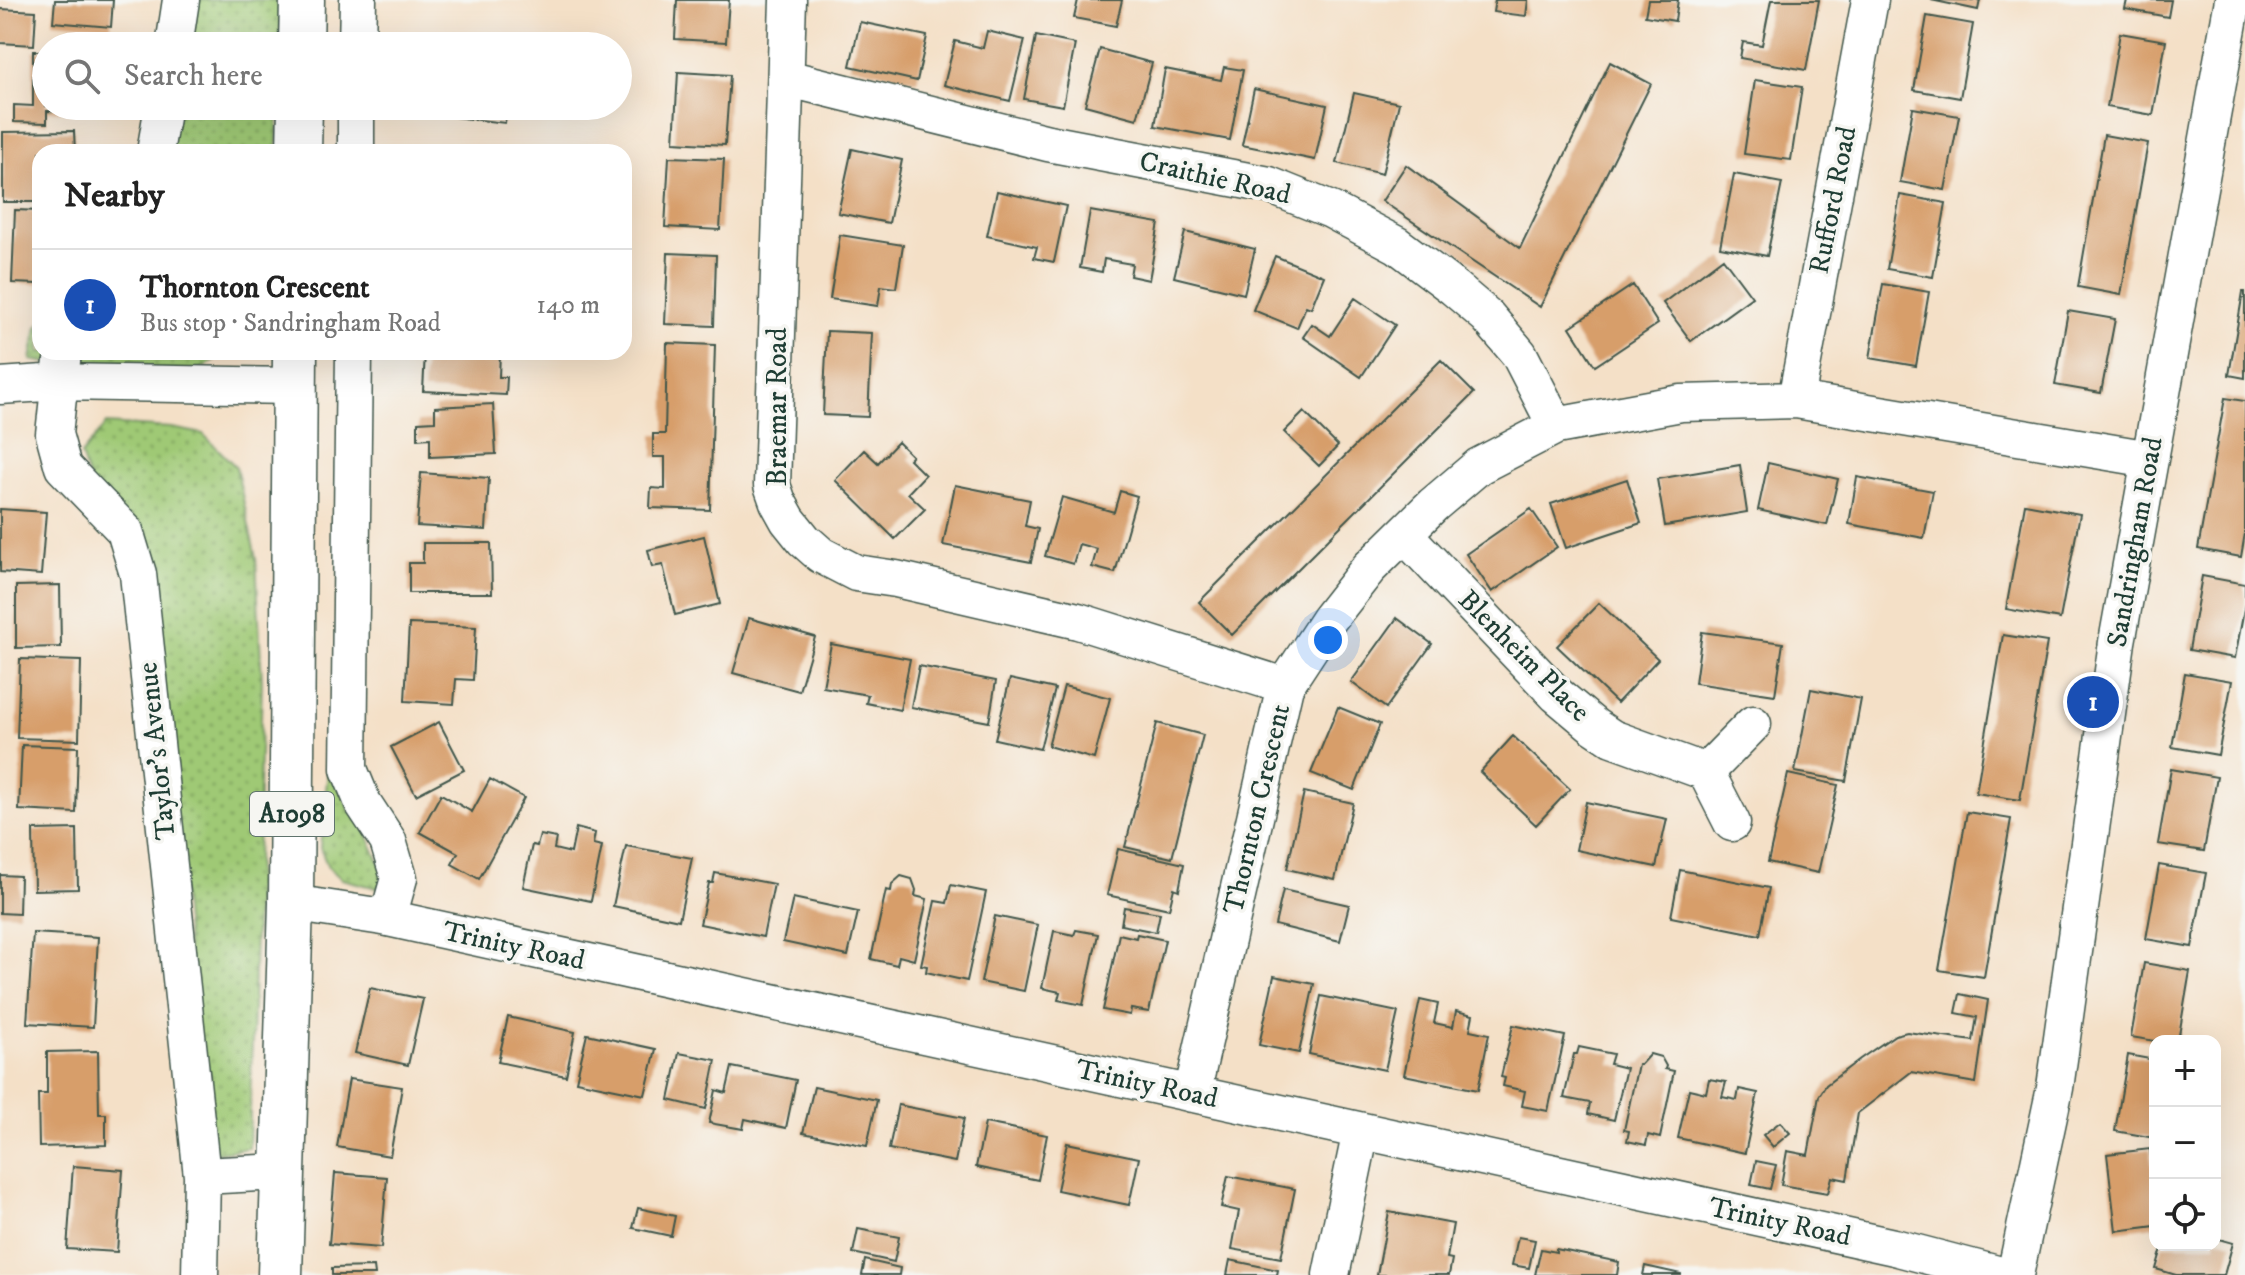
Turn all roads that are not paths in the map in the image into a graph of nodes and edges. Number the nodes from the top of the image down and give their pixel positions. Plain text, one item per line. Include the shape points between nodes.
1 (181, 0) edge
2 (302, 0) edge
3 (358, 0) edge
4 (788, 0) edge
5 (1870, 0) edge
6 (2233, 0) edge
7 (176, 32) edge
8 (301, 32) edge
9 (357, 32) edge
10 (786, 78) junction
11 (161, 120) edge
12 (300, 120) edge
13 (356, 120) edge
14 (156, 144) edge
15 (299, 144) edge
16 (356, 144) edge
17 (354, 360) edge
18 (61, 367) edge
19 (295, 369) edge
20 (0, 386) edge
21 (1796, 400) junction
22 (1556, 426) junction
23 (2150, 459) junction
24 (1404, 534) junction
25 (1285, 686) junction
26 (1753, 724) dead end
27 (1706, 772) junction
28 (1732, 823) dead end
29 (291, 903) junction
30 (383, 917) junction
31 (1192, 1094) junction
32 (1361, 1131) junction
33 (282, 1172) junction
34 (202, 1176) junction
35 (200, 1275) edge
36 (280, 1275) edge
37 (1331, 1275) edge
38 (2001, 1275) edge
39 (2015, 1275) edge

1 - 7 street
2 - 8 main road
3 - 9 street
4 - 10 street, Braemar Road
5 - 21 street, Rufford Road
6 - 23 street, Sandringham Road
10 - 22 street, Craithie Road via 1048,143 1269,185 1331,210 1397,245 1487,316 1519,354
10 - 25 street, Braemar Road via 772,485 804,540 856,573 1078,621
11 - 14 street
12 - 15 main road
13 - 16 street
17 - 30 street via 349,769 388,841 399,878
18 - 19 street
18 - 20 street
18 - 34 street, Taylor's Avenue via 54,434 63,467 125,531 138,574
19 - 29 main road, A1098
21 - 22 street, Thornton Crescent via 1681,403
21 - 23 street, Thornton Crescent
22 - 24 street, Thornton Crescent via 1479,466
23 - 39 street, Sandringham Road via 2117,642 2055,1088
24 - 25 street, Thornton Crescent via 1329,619
24 - 27 street, Blenheim Place via 1557,695 1594,726 1612,738
25 - 31 street, Thornton Crescent
26 - 27 street
27 - 28 street
29 - 30 street, Trinity Road
29 - 33 main road, A1098
30 - 31 street, Trinity Road
31 - 32 street, Trinity Road
32 - 37 street
32 - 38 street, Trinity Road
33 - 34 street
33 - 36 main road, A1098
34 - 35 street, Taylor's Avenue

